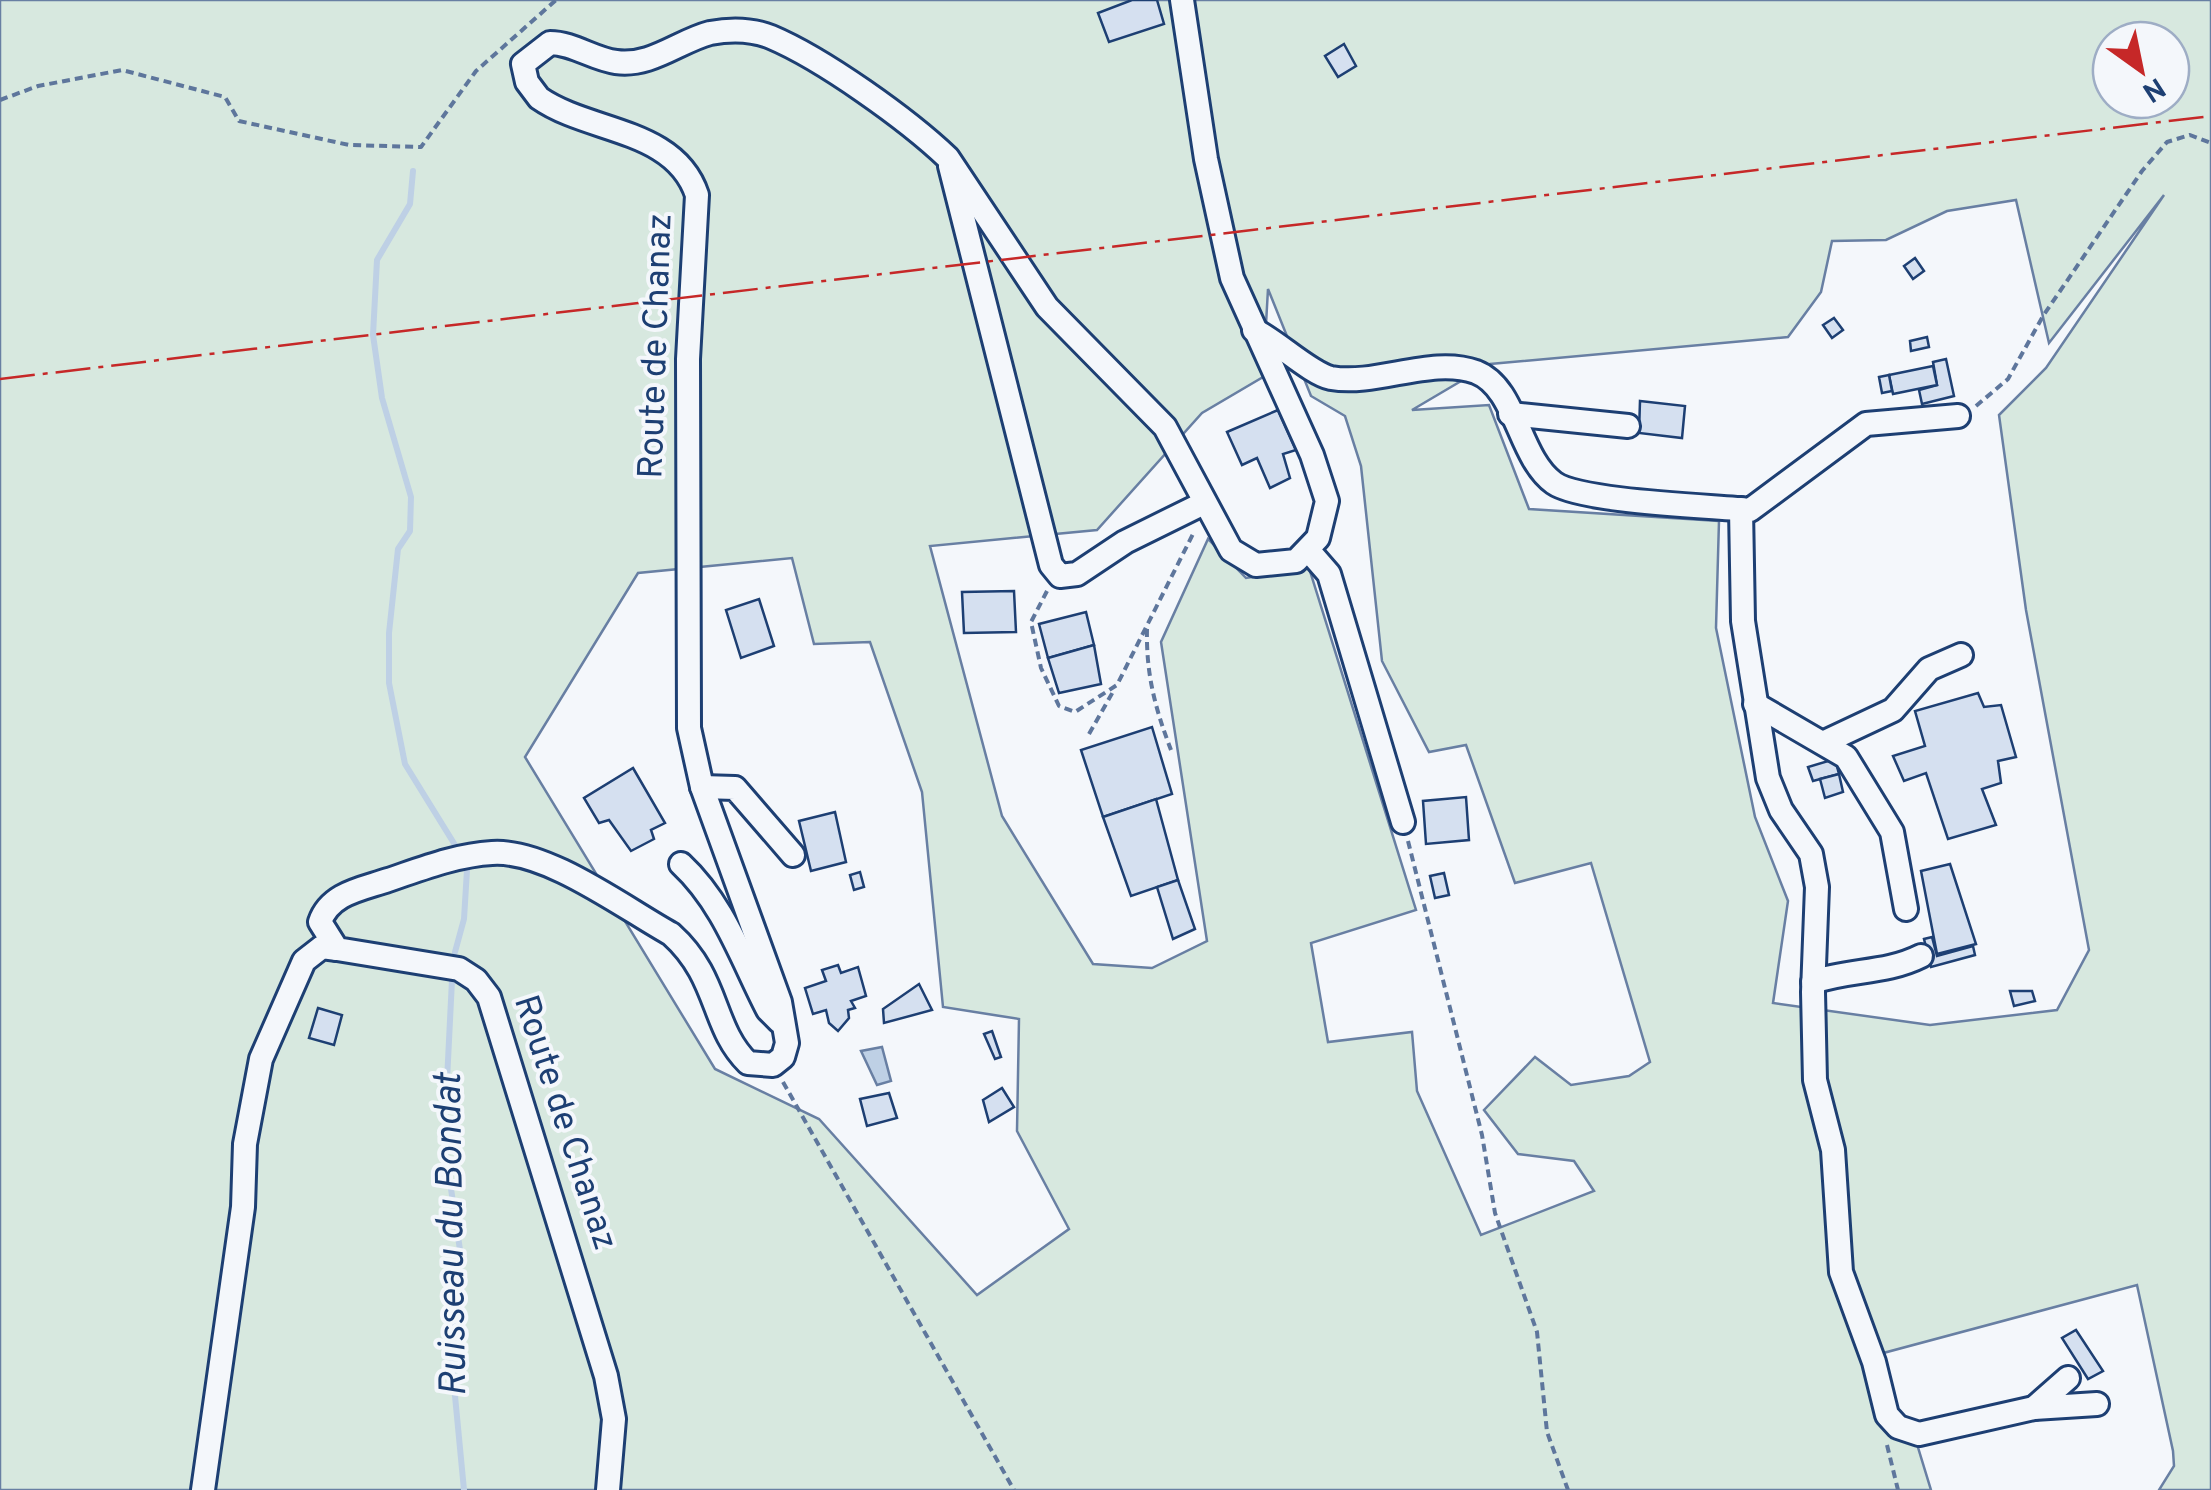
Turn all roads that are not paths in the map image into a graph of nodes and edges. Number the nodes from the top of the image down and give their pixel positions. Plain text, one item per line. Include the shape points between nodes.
1 (1182, 0) edge
2 (948, 158) junction
3 (1254, 330) junction
4 (1510, 414) junction
5 (1958, 416) road end
6 (1628, 426) dead end
7 (1206, 505) junction
8 (1742, 509) junction
9 (1309, 552) junction
10 (1961, 655) dead end
11 (1755, 704) junction
12 (1824, 742) junction
13 (702, 786) junction
14 (1403, 822) road end
15 (793, 855) dead end
16 (682, 864) dead end
17 (1906, 910) dead end
18 (337, 949) junction
19 (1921, 956) dead end
20 (1813, 982) junction
21 (786, 1028) junction
22 (2068, 1378) dead end
23 (2097, 1404) dead end
24 (2034, 1408) junction
25 (203, 1490) edge
26 (608, 1490) edge

1 - 3 street via 1222,239
2 - 7 street, Route de Chanaz via 1047,306 1165,427
2 - 7 street via 1060,576 1077,574 1125,542
2 - 13 street, Route de Chanaz via 814,62 757,33 708,34 638,61 616,62 550,43 523,64 526,82 540,98 673,157 697,195 686,520 689,728
3 - 4 street via 1326,377 1364,381 1424,370 1472,371 1492,380
3 - 9 street via 1323,488 1325,519
4 - 6 street
4 - 8 street via 1541,470 1569,491
5 - 8 street via 1866,424 1758,508
7 - 9 street, Route de Chanaz via 1230,550 1256,565 1282,565
8 - 11 street via 1739,573
9 - 14 street via 1329,574
10 - 12 street via 1928,670 1893,710
11 - 12 street
11 - 20 street via 1768,778 1811,854 1819,920
12 - 17 street via 1846,758 1892,832
13 - 15 street via 735,788
13 - 21 street, Route de Chanaz
16 - 21 street via 723,916 768,1010
18 - 21 street via 320,922 344,894 492,853 534,859 671,934 702,967 734,1050 748,1064 772,1065 782,1057
18 - 25 street via 322,947 304,961 261,1059
18 - 26 street, Route de Chanaz via 459,969 489,997 606,1376 614,1419
19 - 20 street via 1898,968
20 - 24 street via 1815,1080 1833,1150 1841,1272 1884,1405 1898,1426 1920,1434
22 - 24 street
23 - 24 street

